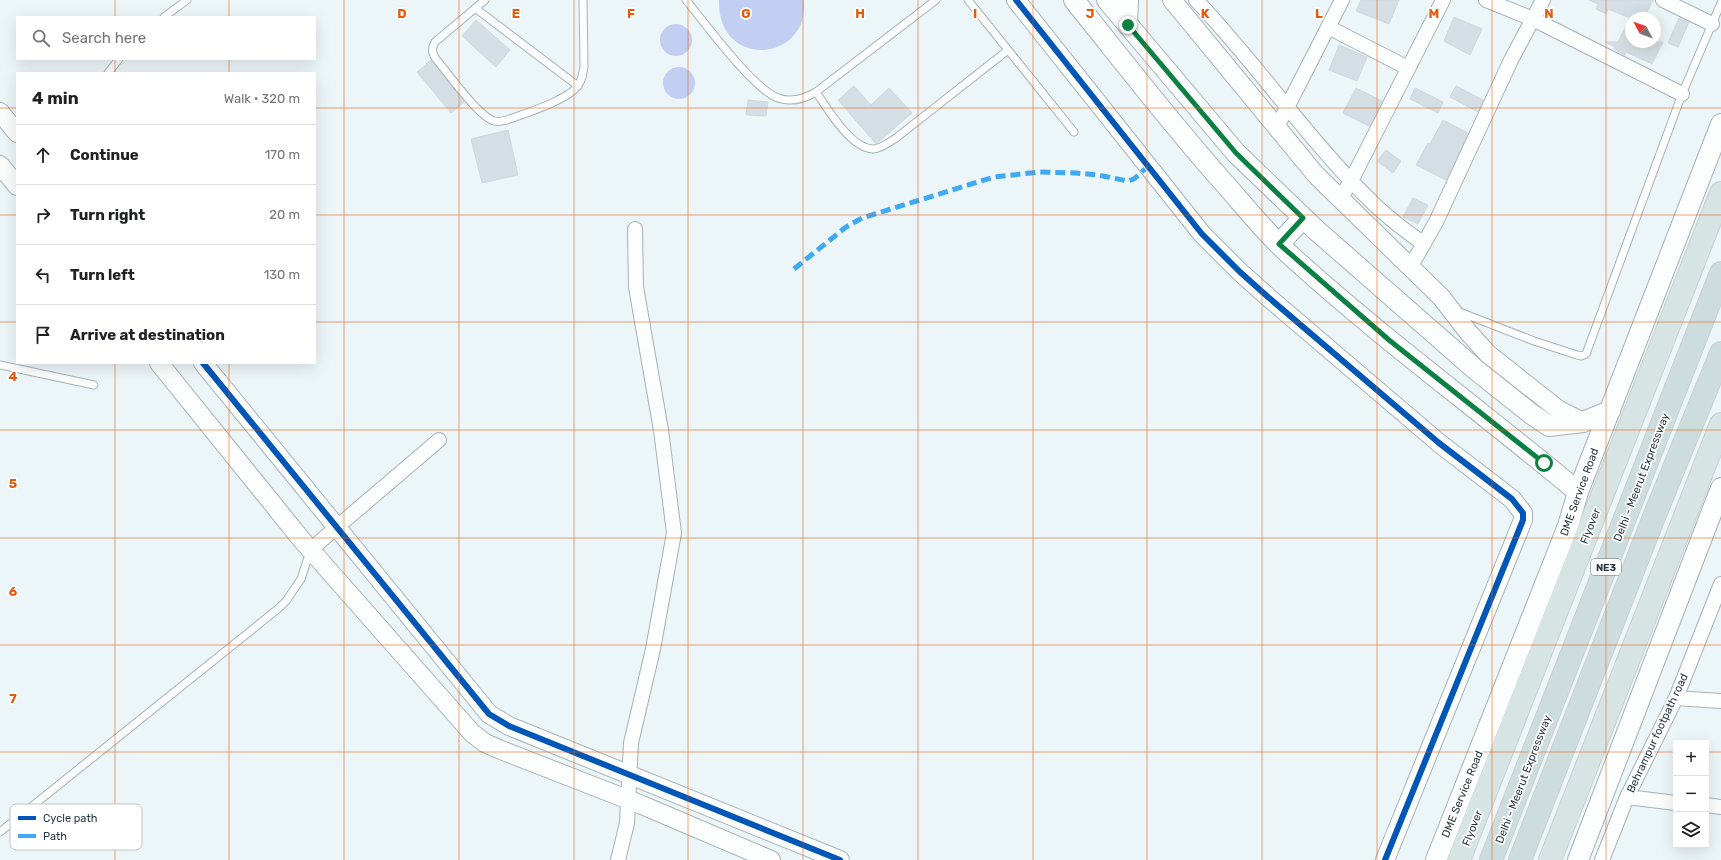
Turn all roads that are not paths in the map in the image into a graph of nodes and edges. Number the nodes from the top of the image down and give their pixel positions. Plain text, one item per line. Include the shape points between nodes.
1 (187, 0) edge
2 (485, 0) edge
3 (583, 0) edge
4 (686, 0) edge
5 (936, 0) edge
6 (968, 0) edge
7 (1016, 0) edge
8 (1074, 0) edge
9 (1106, 0) edge
10 (1130, 0) edge
11 (1172, 0) edge
12 (1196, 0) edge
13 (1342, 0) edge
14 (1443, 0) edge
15 (1486, 0) edge
16 (1543, 0) edge
17 (1663, 0) edge
18 (1721, 2) edge
19 (475, 8) junction
20 (165, 16) edge
21 (1533, 20) junction
22 (1712, 24) junction
23 (1128, 25) junction
24 (1328, 27) junction
25 (1008, 50) junction
26 (118, 60) edge
27 (1408, 68) junction
28 (109, 72) edge
29 (578, 86) junction
30 (816, 92) junction
31 (1682, 94) junction
32 (1286, 107) junction
33 (0, 112) edge
34 (1721, 126) edge
35 (1277, 127) junction
36 (16, 132) edge
37 (1074, 132) dead end
38 (0, 165) edge
39 (1351, 181) junction
40 (16, 185) edge
41 (1721, 193) edge
42 (1340, 199) junction
43 (1303, 218) junction
44 (635, 229) dead end
45 (1279, 244) junction
46 (1424, 244) junction
47 (1411, 266) junction
48 (1721, 273) edge
49 (1449, 308) junction
50 (1721, 353) edge
51 (0, 364) edge
52 (161, 364) edge
53 (204, 364) edge
54 (94, 385) dead end
55 (1610, 411) junction
56 (1583, 422) junction
57 (1721, 424) edge
58 (439, 440) dead end
59 (1721, 488) edge
60 (1578, 492) junction
61 (336, 526) junction
62 (310, 550) junction
63 (1721, 584) edge
64 (1676, 698) junction
65 (1721, 701) edge
66 (629, 775) junction
67 (1627, 797) junction
68 (1673, 802) edge
69 (35, 804) edge
70 (641, 805) junction
71 (1709, 805) edge
72 (1721, 807) edge
73 (10, 824) edge
74 (0, 832) edge
75 (618, 860) edge
76 (771, 860) edge
77 (840, 860) edge
78 (1385, 860) edge
79 (1436, 860) edge
80 (1459, 860) edge
81 (1491, 860) edge
82 (1520, 860) edge
83 (1550, 860) edge
84 (1578, 860) edge
85 (1602, 860) edge

1 - 20 lane
2 - 19 lane
3 - 29 lane via 584,66
4 - 30 lane via 748,74 772,96 785,100 799,100
5 - 30 lane
6 - 25 lane
7 - 78 street via 1208,240 1268,297 1439,443 1512,499 1523,513 1523,520
8 - 45 main road via 1180,133
9 - 23 main road
10 - 23 street
11 - 35 street
12 - 32 street
13 - 24 street
14 - 27 street
15 - 21 street
16 - 21 street
17 - 22 street
18 - 22 lane
19 - 29 lane
19 - 29 lane via 435,42 432,50 441,65 489,118 498,122 507,120 566,96
21 - 31 street
21 - 46 street via 1511,60
22 - 31 lane
23 - 43 main road via 1236,153
24 - 27 street
24 - 32 street
25 - 30 lane via 896,138 874,149 850,137
25 - 37 lane
26 - 28 lane
27 - 39 street
31 - 49 lane via 1586,354 1577,355
32 - 35 street
32 - 39 street
33 - 36 street
34 - 55 main road, DME Service Road
35 - 42 street via 1316,175
38 - 40 street
39 - 42 street
39 - 46 street via 1377,207
41 - 80 highway, Flyover
42 - 47 street
43 - 45 main road
43 - 56 main road via 1429,331 1530,413 1549,426
44 - 66 street via 636,287 661,430 674,533 653,649 631,743
45 - 60 main road via 1389,340
46 - 47 street
47 - 49 street
48 - 81 highway, Delhi - Meerut Expressway / NE3
49 - 56 street via 1488,354 1552,406
50 - 82 highway, NE3
51 - 54 lane
52 - 62 street
53 - 61 street
55 - 56 main road
55 - 60 main road, DME Service Road
57 - 83 highway
58 - 61 street
59 - 84 main road
60 - 79 main road, DME Service Road via 1568,526
61 - 62 street
61 - 66 street via 489,714 509,726
62 - 69 lane via 300,579 279,608
62 - 70 street via 472,733 485,743
63 - 64 street, Behrampur footpath road
64 - 65 street
64 - 67 street, Behrampur footpath road
66 - 70 street
66 - 77 street
67 - 68 street
67 - 85 street, Behrampur footpath road
70 - 75 street via 627,823
70 - 76 street
71 - 72 street
73 - 74 lane

